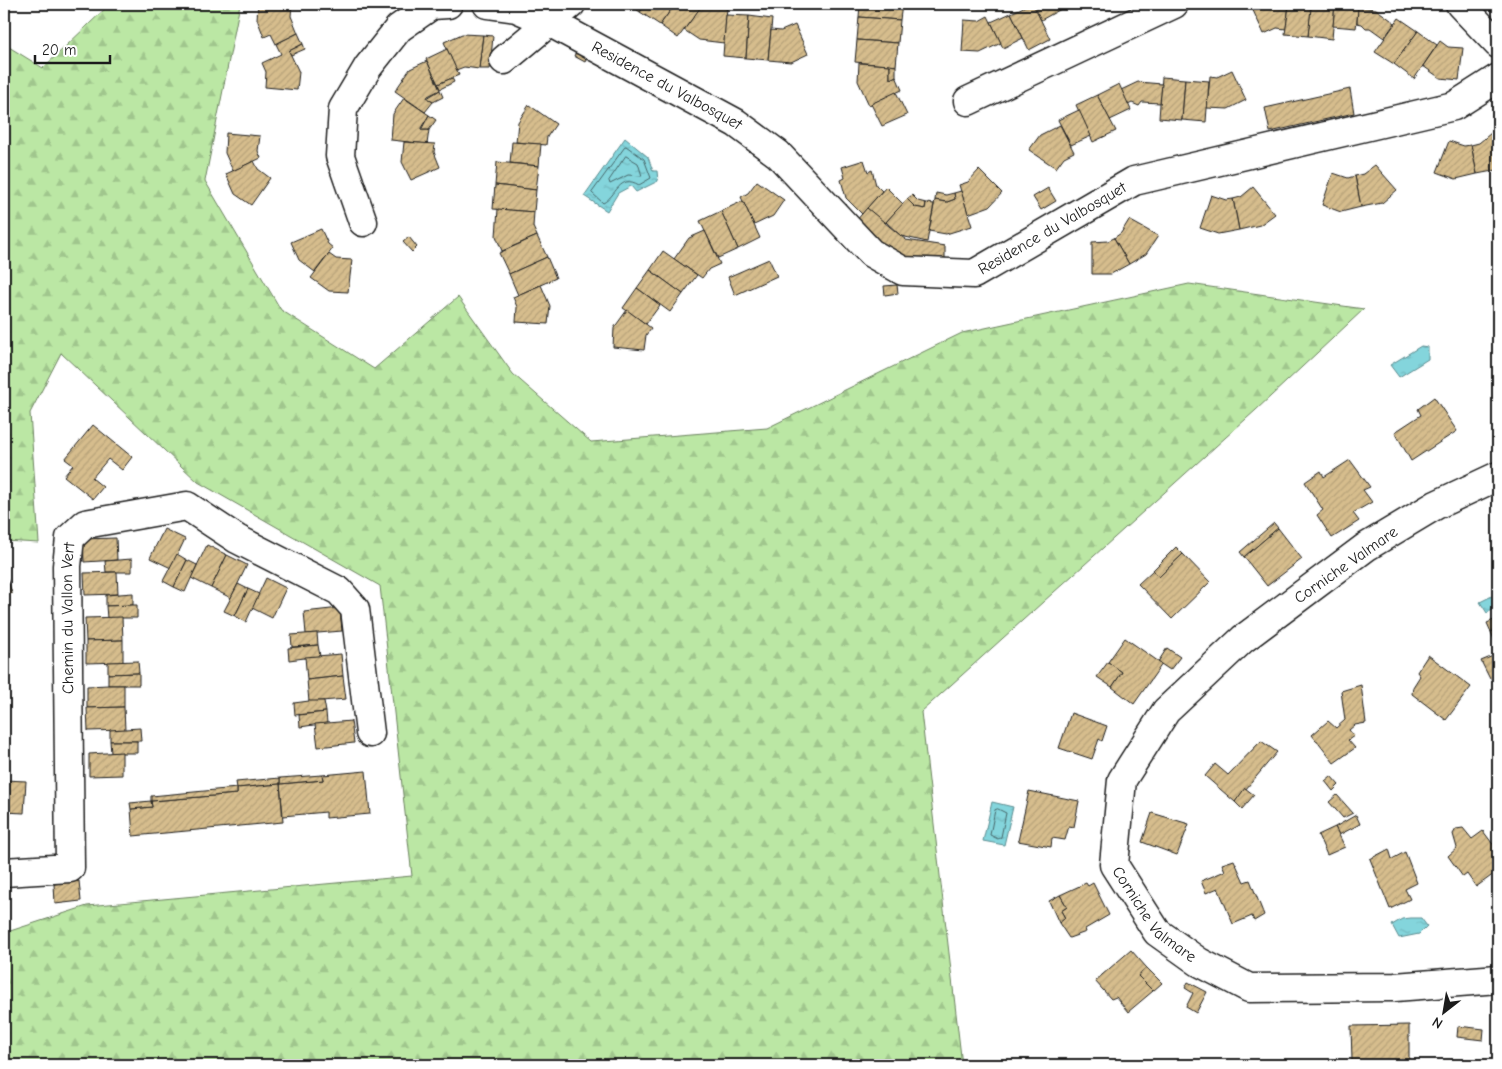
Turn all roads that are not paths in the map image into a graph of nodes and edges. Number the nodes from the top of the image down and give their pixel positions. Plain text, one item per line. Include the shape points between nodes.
1 (448, 4) edge
2 (487, 4) edge
3 (572, 4) edge
4 (1174, 4) edge
5 (1460, 4) edge
6 (551, 23) junction
7 (1498, 44) edge
8 (504, 60) dead end
9 (1498, 78) edge
10 (968, 101) dead end
11 (363, 222) dead end
12 (1498, 476) edge
13 (370, 733) dead end
14 (4, 872) edge
15 (1498, 979) edge

1 - 11 street via 432,5 399,28 368,68 343,109 340,156
2 - 6 street, Residence du Valbosquet via 516,8
3 - 6 street
4 - 10 street
5 - 7 street
6 - 8 street
6 - 9 street, Residence du Valbosquet via 736,123 778,154 871,253 903,272 974,274 1134,182 1454,106
12 - 15 street, Corniche Valmare via 1436,505 1366,547 1243,639 1166,711 1122,780 1114,865 1157,932 1198,962 1249,988 1395,987
13 - 14 street, Chemin du Vallon Vert via 355,609 339,592 237,539 187,506 85,524 70,538 67,566 70,868

